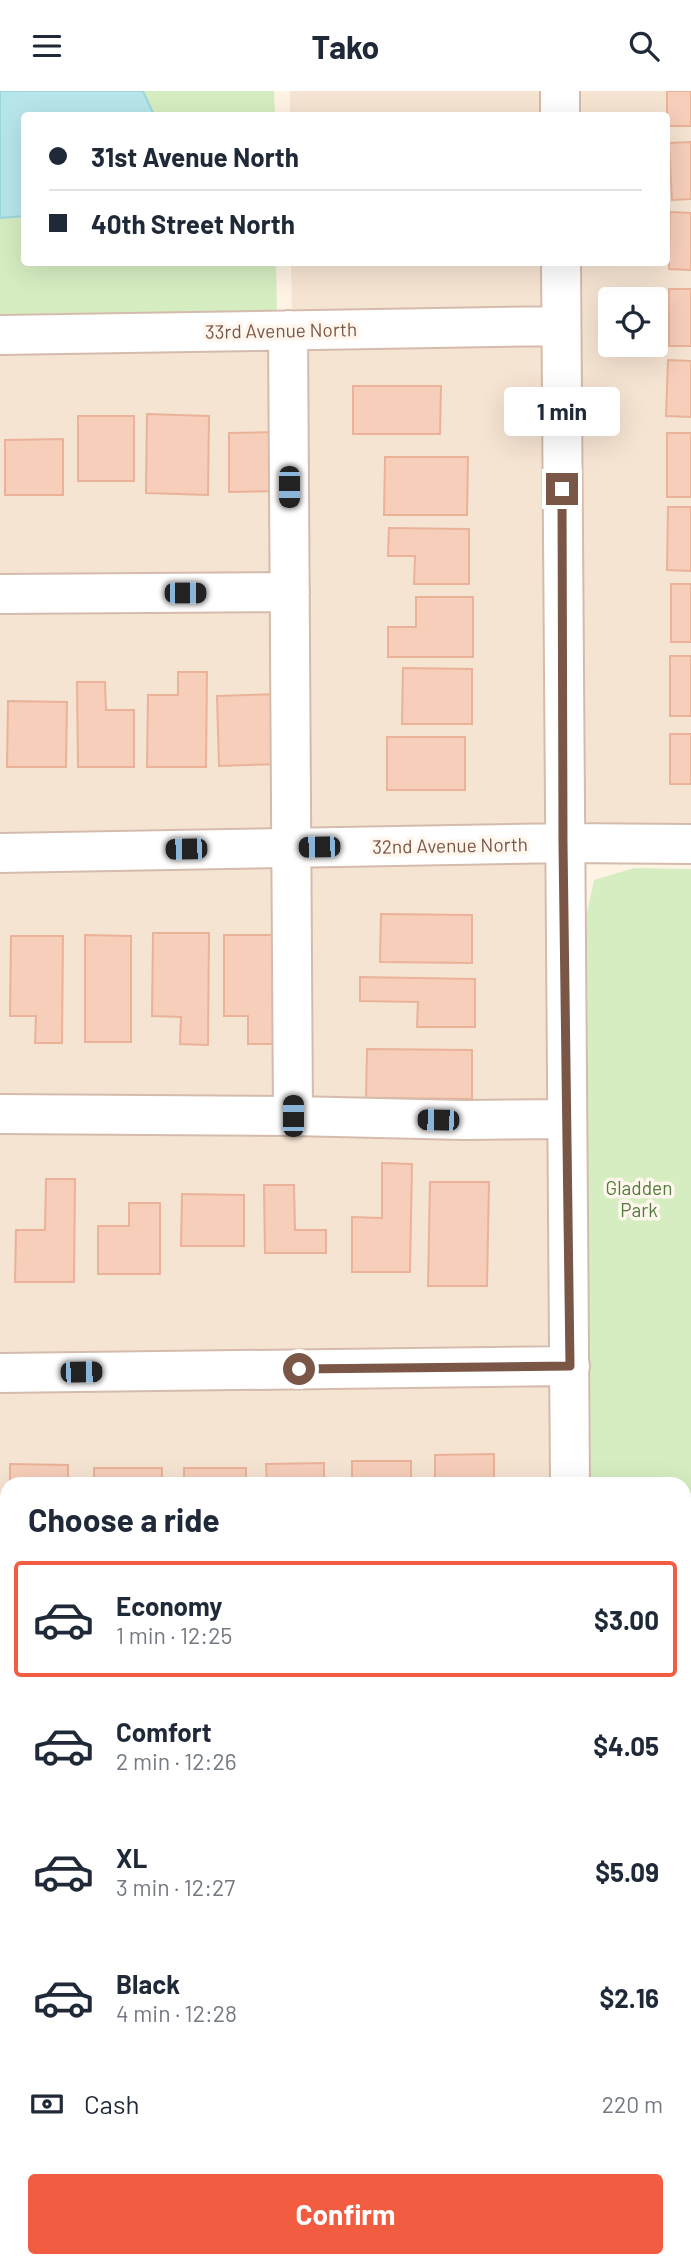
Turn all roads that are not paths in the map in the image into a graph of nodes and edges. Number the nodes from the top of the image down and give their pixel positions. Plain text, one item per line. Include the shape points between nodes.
1 (560, 91) edge
2 (560, 112) edge
3 (561, 266) edge
4 (561, 326) junction
5 (288, 330) junction
6 (0, 335) edge
7 (290, 592) junction
8 (0, 594) edge
9 (563, 843) junction
10 (691, 843) edge
11 (292, 847) junction
12 (0, 853) edge
13 (0, 1114) edge
14 (293, 1116) junction
15 (567, 1119) junction
16 (570, 1366) junction
17 (0, 1373) edge
18 (570, 1477) edge

1 - 2 street
3 - 4 street
4 - 5 street, 33rd Avenue North
4 - 9 street
5 - 6 street, 33rd Avenue North
5 - 7 street
7 - 8 street
7 - 11 street
9 - 10 street, 32nd Avenue North
9 - 11 street, 32nd Avenue North
9 - 15 street
11 - 12 street, 32nd Avenue North
11 - 14 street
13 - 14 street
14 - 15 street
15 - 16 street
16 - 17 street
16 - 18 street

